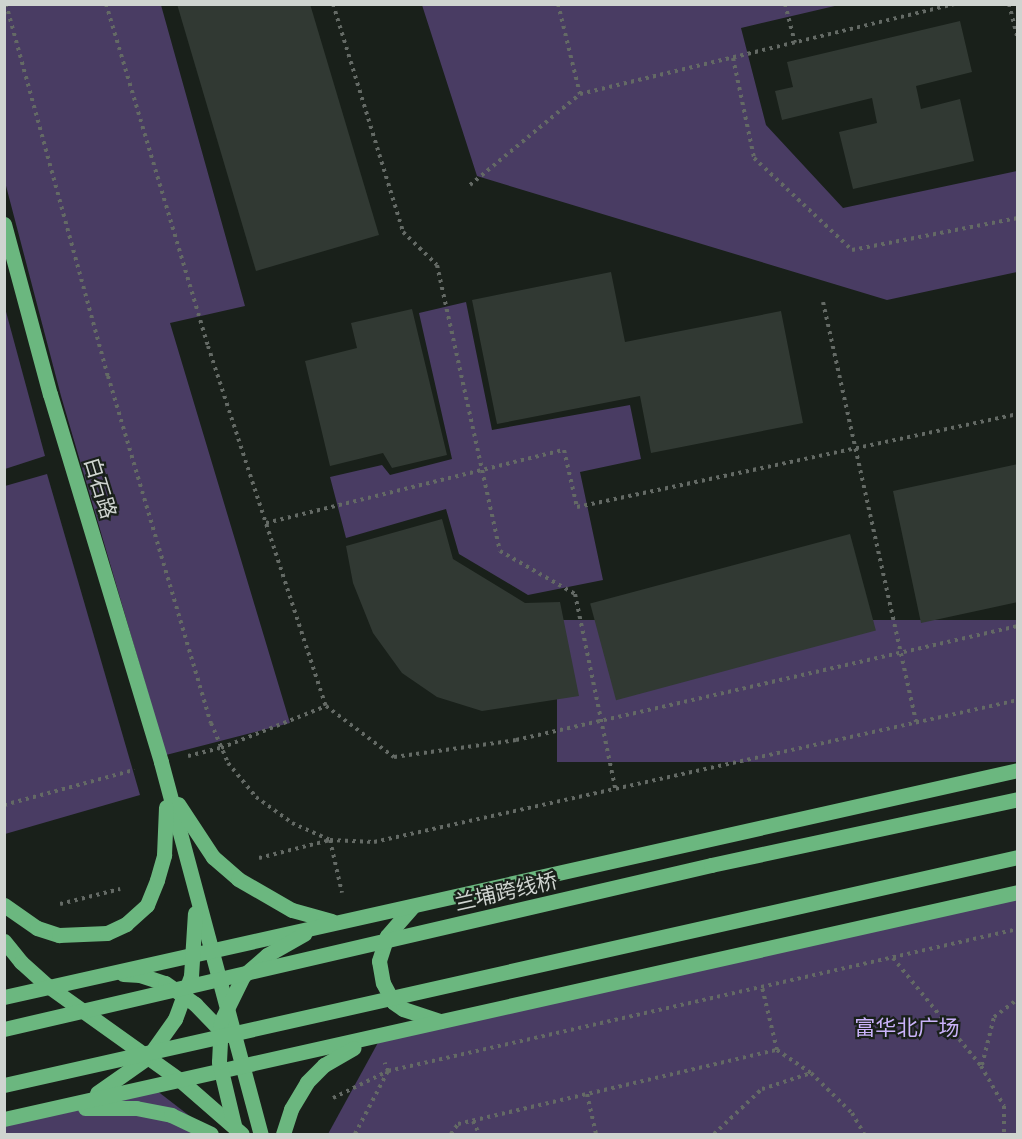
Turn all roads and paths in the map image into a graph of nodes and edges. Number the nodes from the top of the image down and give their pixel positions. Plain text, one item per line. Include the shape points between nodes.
1 (6, 4) edge
2 (106, 4) edge
3 (333, 4) edge
4 (558, 4) edge
5 (785, 4) edge
6 (1009, 4) edge
7 (953, 5) edge
8 (1017, 41) edge
9 (795, 43) junction
10 (733, 58) junction
11 (580, 94) junction
12 (470, 185) dead end
13 (1017, 218) edge
14 (4, 224) edge
15 (823, 302) dead end
16 (1017, 414) edge
17 (855, 449) junction
18 (482, 470) junction
19 (266, 523) junction
20 (1017, 626) edge
21 (901, 652) junction
22 (1017, 700) edge
23 (600, 720) junction
24 (916, 722) junction
25 (161, 762) junction
26 (1017, 770) edge
27 (615, 788) junction
28 (1017, 799) edge
29 (1017, 857) edge
30 (193, 883) junction
31 (1017, 892) edge
32 (421, 902) junction
33 (4, 905) edge
34 (335, 921) junction
35 (1017, 929) edge
36 (4, 940) edge
37 (211, 950) junction
38 (194, 953) junction
39 (893, 957) junction
40 (105, 974) junction
41 (48, 987) junction
42 (762, 987) junction
43 (4, 996) edge
44 (185, 997) junction
45 (1017, 999) edge
46 (226, 1006) junction
47 (450, 1021) junction
48 (4, 1029) edge
49 (220, 1029) junction
50 (379, 1037) junction
51 (777, 1050) junction
52 (148, 1057) junction
53 (243, 1066) junction
54 (981, 1066) junction
55 (221, 1071) junction
56 (388, 1071) junction
57 (811, 1073) junction
58 (180, 1080) junction
59 (4, 1084) edge
60 (587, 1094) junction
61 (78, 1102) junction
62 (291, 1109) junction
63 (34, 1112) junction
64 (4, 1119) edge
65 (473, 1120) junction
66 (238, 1130) edge
67 (211, 1134) edge
68 (261, 1134) edge
69 (283, 1134) edge
70 (355, 1134) edge
71 (451, 1134) edge
72 (479, 1134) edge
73 (596, 1134) edge
74 (714, 1134) edge
75 (864, 1134) edge
76 (1004, 1134) edge

1 - 27 path via 108,376 211,723 228,763 256,797 292,823 330,840 374,842
2 - 19 path
3 - 18 path via 404,232 437,265
4 - 11 path
5 - 9 path
6 - 8 path
7 - 9 path
9 - 10 path
10 - 11 path
10 - 13 path via 754,158 852,250
11 - 12 path
14 - 25 main road, 白石路 via 50,394
15 - 17 path
16 - 17 path
17 - 18 path via 577,507 564,450
17 - 21 path
18 - 19 path
18 - 23 path via 500,551 574,594
19 - 23 path via 326,706 394,757 516,740
20 - 21 path
21 - 23 path
21 - 24 path
22 - 24 path
23 - 27 path
24 - 27 path
25 - 30 main road
25 - 33 main road via 167,830 164,855 147,905 126,924 107,933 59,935 37,928
25 - 34 main road via 187,821 213,857 260,895 292,910
26 - 32 main road
28 - 48 main road, 兰埔跨线桥, bridge
29 - 59 main road, bridge
30 - 37 main road
30 - 38 main road
31 - 47 main road
32 - 34 main road
32 - 47 main road via 405,911 387,936 380,961 383,983 393,1002 403,1009 429,1019
34 - 37 main road
34 - 46 main road via 267,955 243,975
35 - 39 path
36 - 41 main road
37 - 38 main road
37 - 46 main road
38 - 40 main road
38 - 44 main road
39 - 42 path
39 - 54 path
40 - 41 main road
40 - 44 main road via 140,975 165,983
41 - 43 main road
41 - 52 main road
42 - 51 path
42 - 56 path
44 - 49 main road
44 - 52 main road via 162,1041
45 - 54 path via 994,1017
46 - 49 main road
46 - 53 main road
47 - 50 main road
49 - 53 main road
49 - 55 main road
50 - 53 main road
50 - 62 main road via 324,1065
51 - 57 path
51 - 60 path
52 - 58 main road
52 - 61 main road via 107,1089
53 - 55 main road
53 - 68 main road
54 - 76 path via 1004,1106
55 - 58 main road
55 - 66 main road
56 - 62 path via 341,1096
56 - 70 path
57 - 74 path via 762,1089
57 - 75 path via 852,1113
58 - 61 main road
58 - 66 main road
60 - 65 path
60 - 73 path
61 - 63 main road
62 - 69 main road
63 - 64 main road
63 - 67 main road via 136,1108 171,1115
65 - 71 path via 458,1124
65 - 72 path

